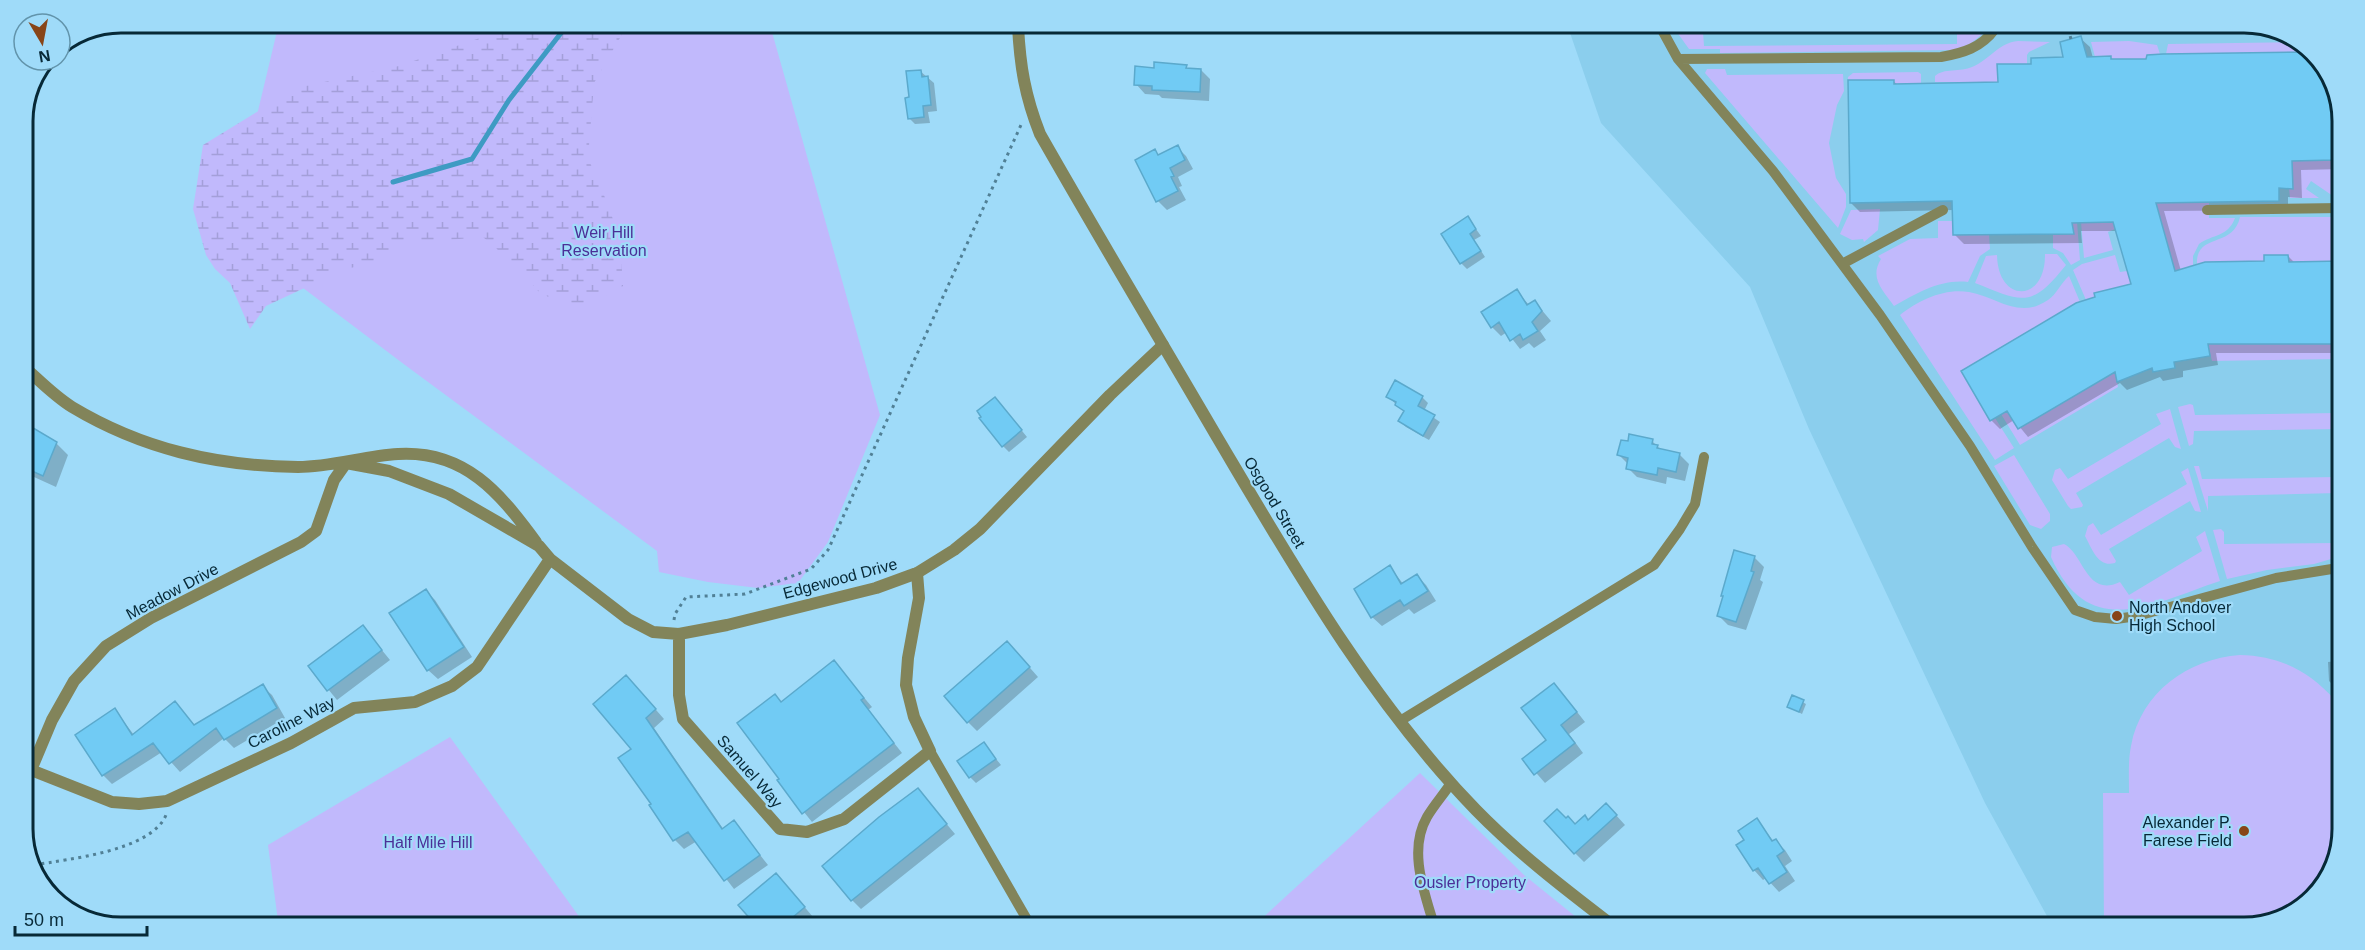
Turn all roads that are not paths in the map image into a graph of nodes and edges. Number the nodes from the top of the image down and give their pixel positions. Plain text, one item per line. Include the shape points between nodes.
1 (1018, 33) edge
2 (1664, 33) edge
3 (1992, 33) edge
4 (1678, 59) junction
5 (2332, 208) edge
6 (1943, 210) dead end
7 (2207, 210) dead end
8 (1842, 264) junction
9 (1163, 345) junction
10 (33, 375) edge
11 (1704, 457) dead end
12 (346, 463) junction
13 (539, 546) junction
14 (550, 559) junction
15 (2332, 569) edge
16 (917, 573) junction
17 (676, 634) junction
18 (1400, 721) junction
19 (930, 751) junction
20 (33, 760) edge
21 (33, 775) edge
22 (1452, 783) junction
23 (1026, 917) edge
24 (1432, 917) edge
25 (1602, 917) edge

1 - 9 street, Osgood Street via 1020,67 1040,134
2 - 4 lane
3 - 4 lane via 1985,42 1965,53 1941,57
4 - 8 lane via 1773,171
5 - 7 lane
6 - 8 lane
8 - 15 lane via 1970,446 2075,610 2106,618 2137,616 2276,578
9 - 16 street, Edgewood Drive via 980,529
9 - 18 street, Osgood Street via 1288,558
10 - 12 street, Edgewood Drive via 70,406 132,437 181,454 299,467
11 - 18 lane via 1695,504 1654,565
12 - 13 street, Edgewood Drive via 389,471 449,494
12 - 13 street, Edgewood Drive via 397,454 426,455 460,466 485,481 509,505
12 - 20 street, Meadow Drive via 334,480 316,531 106,646 68,691
13 - 14 street, Edgewood Drive
14 - 17 street, Edgewood Drive via 628,619 653,632
14 - 21 street, Caroline Way via 477,667 452,686 415,702 354,708 291,743 167,801 112,802
16 - 17 street, Edgewood Drive via 876,588
16 - 19 street via 919,598 906,685 914,717
17 - 19 street, Samuel Way via 684,719 780,829 807,832 844,819
18 - 22 street, Osgood Street
19 - 23 lane
22 - 24 lane via 1427,817 1419,843 1420,875
22 - 25 street, Osgood Street via 1526,857

